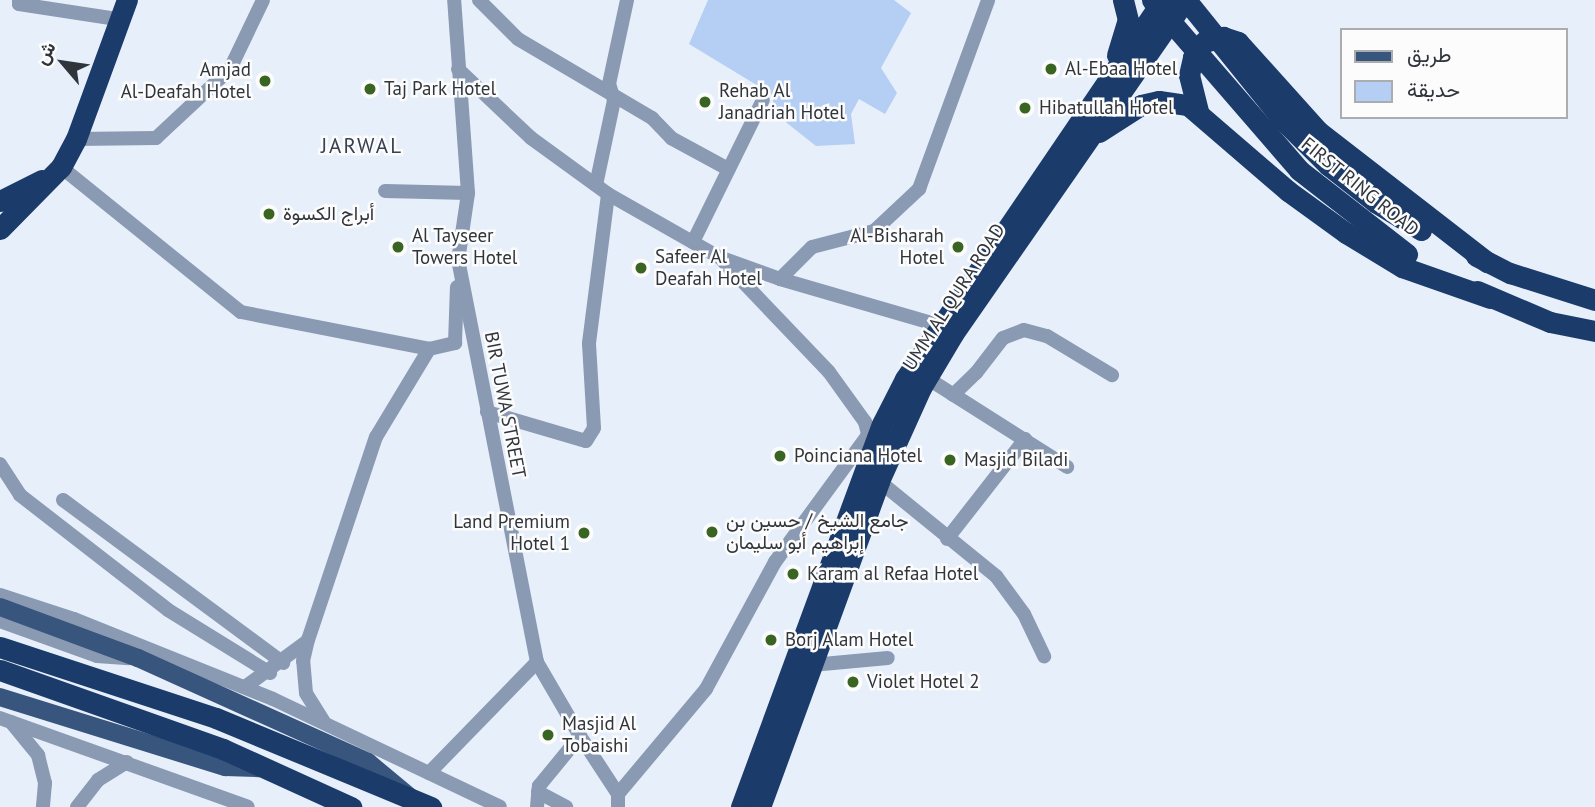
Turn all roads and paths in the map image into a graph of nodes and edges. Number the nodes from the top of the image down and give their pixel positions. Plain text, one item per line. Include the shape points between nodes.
1 (19, 0) edge
2 (127, 0) edge
3 (263, 0) edge
4 (454, 0) edge
5 (479, 0) edge
6 (627, 0) edge
7 (988, 0) edge
8 (1123, 0) edge
9 (1152, 0) edge
10 (1163, 0) edge
11 (1185, 0) edge
12 (117, 19) junction
13 (458, 69) junction
14 (614, 100) junction
15 (763, 100) dead end
16 (1198, 111) junction
17 (76, 139) junction
18 (1079, 140) junction
19 (61, 167) junction
20 (729, 169) junction
21 (602, 190) junction
22 (385, 191) dead end
23 (468, 193) junction
24 (0, 201) edge
25 (0, 229) edge
26 (693, 242) junction
27 (719, 257) junction
28 (458, 261) junction
29 (1405, 261) junction
30 (1487, 262) junction
31 (780, 279) junction
32 (1595, 300) edge
33 (938, 325) junction
34 (1595, 331) edge
35 (429, 349) junction
36 (1112, 375) dead end
37 (927, 378) junction
38 (953, 395) junction
39 (487, 412) junction
40 (1024, 439) junction
41 (870, 442) junction
42 (0, 464) edge
43 (1067, 467) dead end
44 (879, 481) junction
45 (63, 500) dead end
46 (947, 538) junction
47 (0, 594) edge
48 (0, 607) edge
49 (0, 621) edge
50 (308, 640) junction
51 (0, 647) edge
52 (1044, 656) dead end
53 (138, 658) junction
54 (888, 658) dead end
55 (537, 662) junction
56 (283, 663) junction
57 (812, 665) junction
58 (0, 670) edge
59 (270, 673) junction
60 (245, 687) junction
61 (0, 697) edge
62 (5, 719) edge
63 (324, 723) junction
64 (580, 736) junction
65 (127, 762) junction
66 (264, 768) junction
67 (429, 772) junction
68 (410, 797) junction
69 (537, 799) edge
70 (618, 801) edge
71 (43, 807) edge
72 (77, 807) edge
73 (248, 807) edge
74 (351, 807) edge
75 (431, 807) edge
76 (500, 807) edge
77 (566, 807) edge
78 (741, 807) edge
79 (760, 807) edge

1 - 12 street via 19,4
2 - 12 highway
3 - 17 street via 230,69 156,138
4 - 13 street, BIR TUWA STREET
5 - 14 street via 518,39
6 - 14 street via 609,84
7 - 31 street via 919,189 874,231 812,247
8 - 18 highway via 1128,20 1119,51
9 - 29 highway, FIRST RING ROAD, bridge via 1299,170
10 - 18 highway, UMM AL QURA ROAD
11 - 18 highway, UMM AL QURA ROAD
11 - 30 highway, FIRST RING ROAD, bridge via 1276,111 1328,165 1375,202
12 - 17 highway
13 - 21 street via 531,138
13 - 23 street, BIR TUWA STREET
14 - 20 street via 652,118 671,138
14 - 21 street
15 - 20 street
16 - 18 highway via 1159,101 1140,105
16 - 29 highway via 1288,191
16 - 30 highway via 1189,75 1193,57 1204,42 1223,37 1238,42 1318,131
17 - 19 highway
18 - 33 highway, UMM AL QURA ROAD
18 - 37 highway, UMM AL QURA ROAD
19 - 24 highway via 27,190
19 - 25 highway
19 - 35 street via 241,312
20 - 26 street
21 - 26 street
21 - 39 street via 589,343 594,428 586,440
22 - 23 street
23 - 28 street, BIR TUWA STREET
26 - 27 street
27 - 31 street
27 - 41 street via 829,372 865,422
28 - 35 street via 454,343
28 - 39 street, BIR TUWA STREET
29 - 34 highway, FIRST RING ROAD via 1550,322
30 - 32 highway, FIRST RING ROAD
31 - 33 street
33 - 41 highway, UMM AL QURA ROAD
35 - 50 street via 376,437
36 - 38 street via 1047,336 1024,330 1003,338
37 - 38 street
37 - 44 highway, UMM AL QURA ROAD
38 - 40 street
39 - 55 street, BIR TUWA STREET
40 - 43 street
40 - 46 street
41 - 44 highway
41 - 70 street via 775,562 706,689
41 - 78 highway, UMM AL QURA ROAD
42 - 59 street via 31,504 168,610
44 - 46 street
44 - 57 highway, UMM AL QURA ROAD
45 - 56 street
46 - 52 street via 996,576 1024,614
47 - 60 street
48 - 53 main road
49 - 53 street via 97,656
50 - 56 street
50 - 63 street via 303,661 306,693
51 - 68 highway via 216,718
53 - 68 main road via 368,762
54 - 57 street
55 - 64 street, BIR TUWA STREET
55 - 67 street
56 - 59 street
57 - 79 highway, UMM AL QURA ROAD
58 - 66 highway via 132,714
59 - 60 street
60 - 63 street
61 - 66 main road via 225,767
62 - 65 street
62 - 71 street via 38,754 45,783
63 - 67 street
64 - 69 street
64 - 70 street, BIR TUWA STREET
65 - 72 street via 98,780
65 - 73 street
66 - 74 highway
67 - 76 street
68 - 75 highway
69 - 77 street

